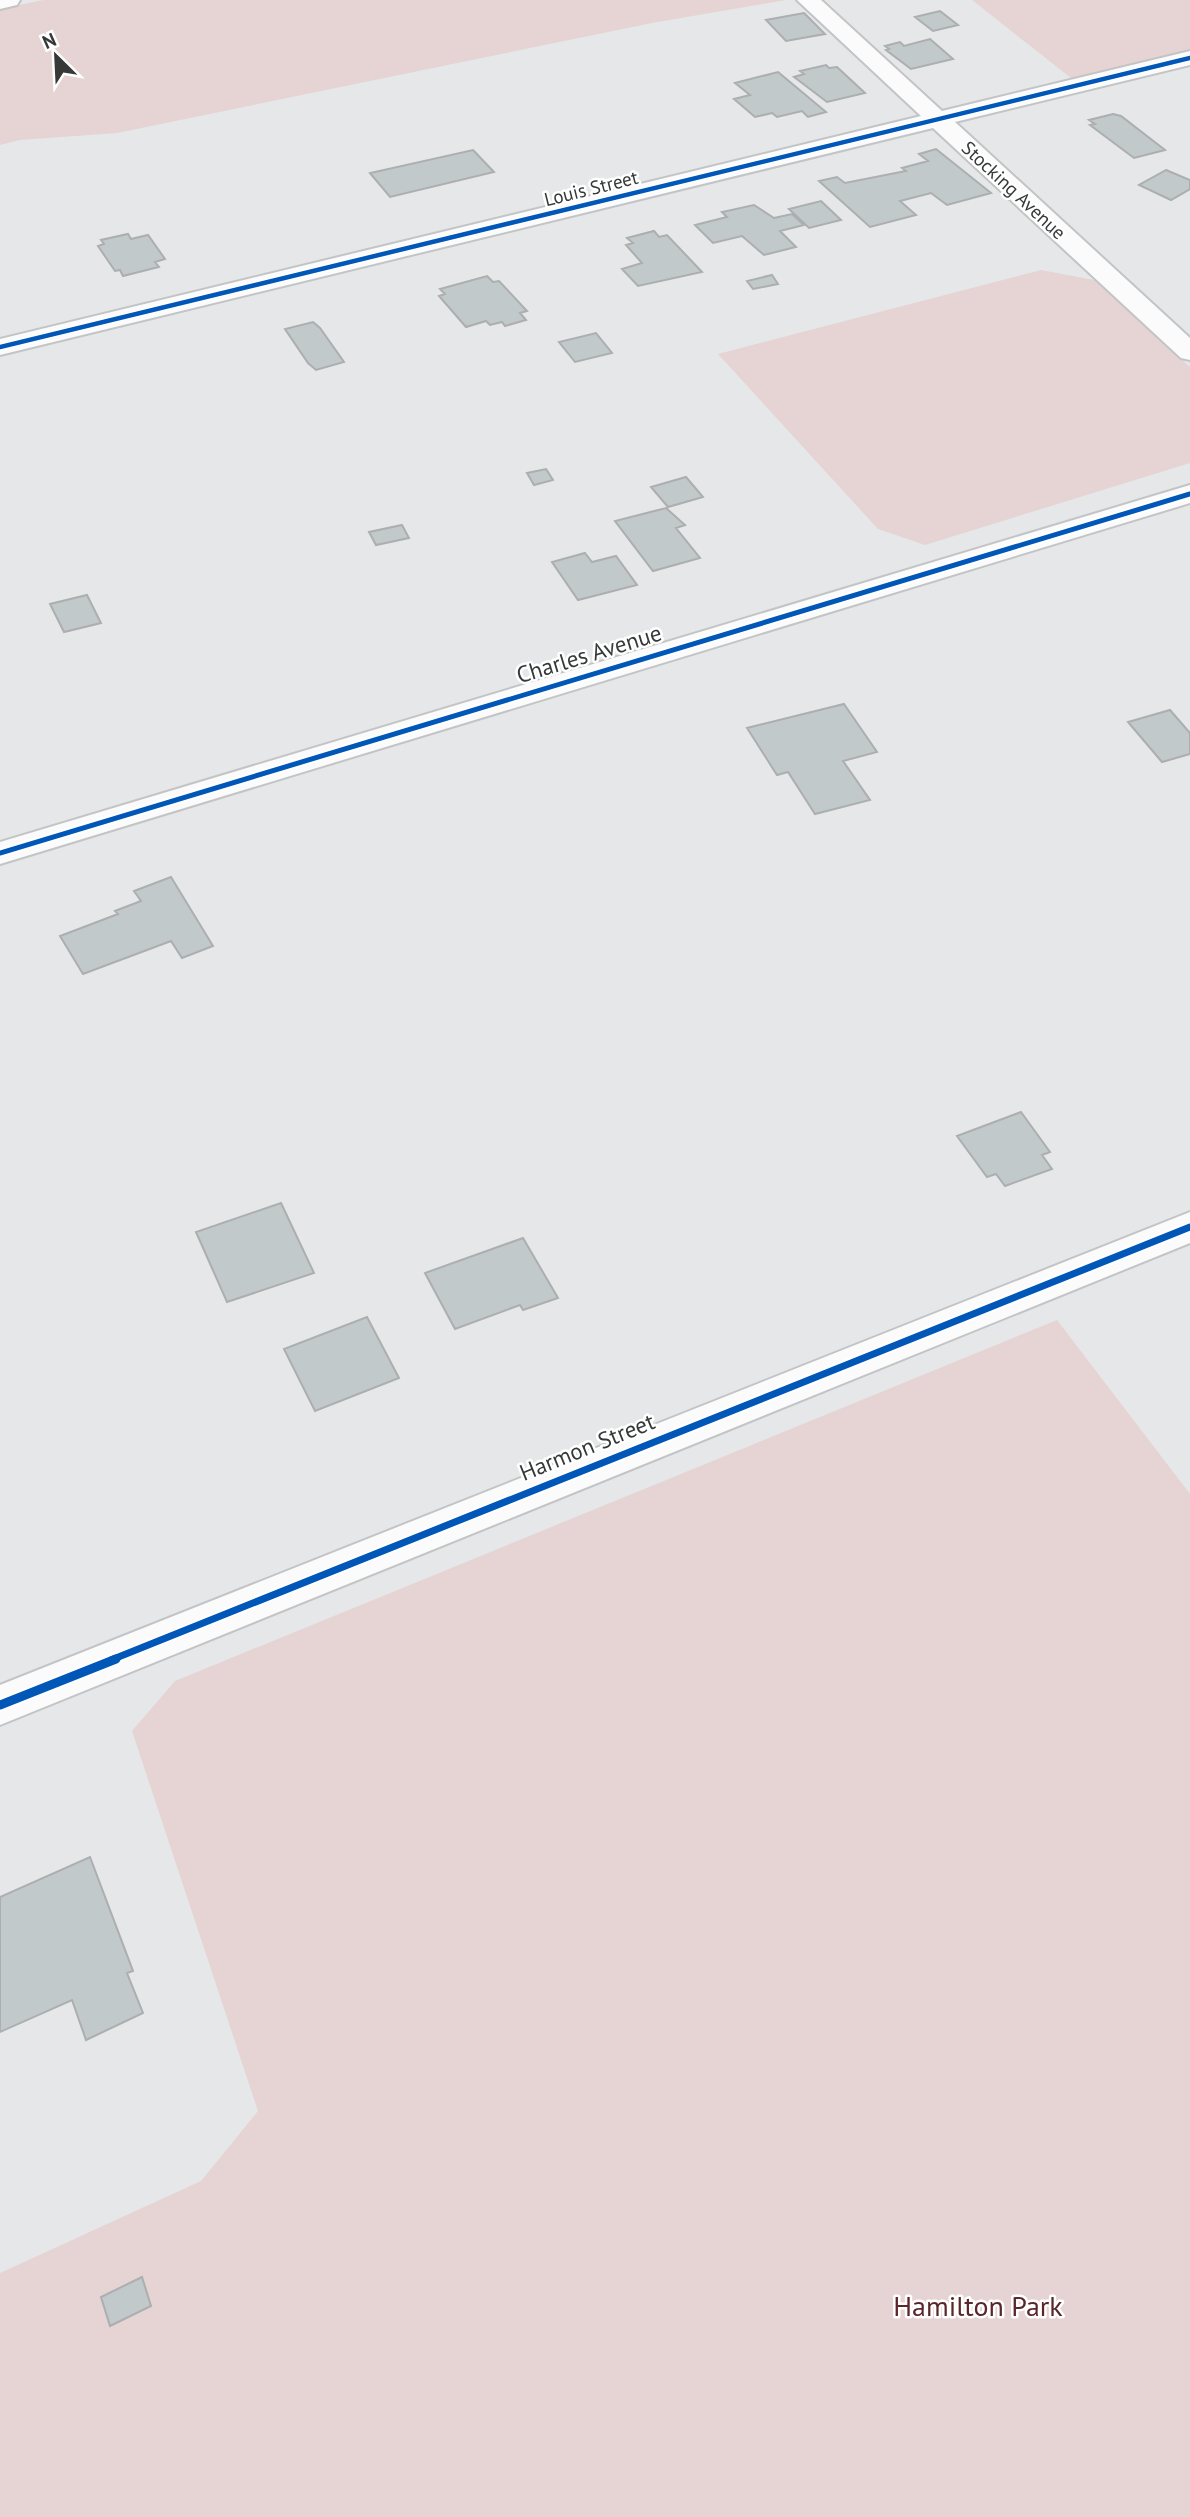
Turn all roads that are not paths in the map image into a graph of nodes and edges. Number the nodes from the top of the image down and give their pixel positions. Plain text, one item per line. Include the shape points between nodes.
1 (9, 0) edge
2 (808, 0) edge
3 (0, 2) edge
4 (1190, 58) edge
5 (938, 120) junction
6 (0, 347) edge
7 (1190, 352) edge
8 (1190, 494) edge
9 (0, 853) edge
10 (1190, 1227) edge
11 (0, 1705) edge

1 - 3 street
2 - 5 street, Stocking Avenue
4 - 5 street, Louis Street
5 - 6 street, Louis Street
5 - 7 street, Stocking Avenue
8 - 9 street, Charles Avenue
10 - 11 street, Harmon Street

